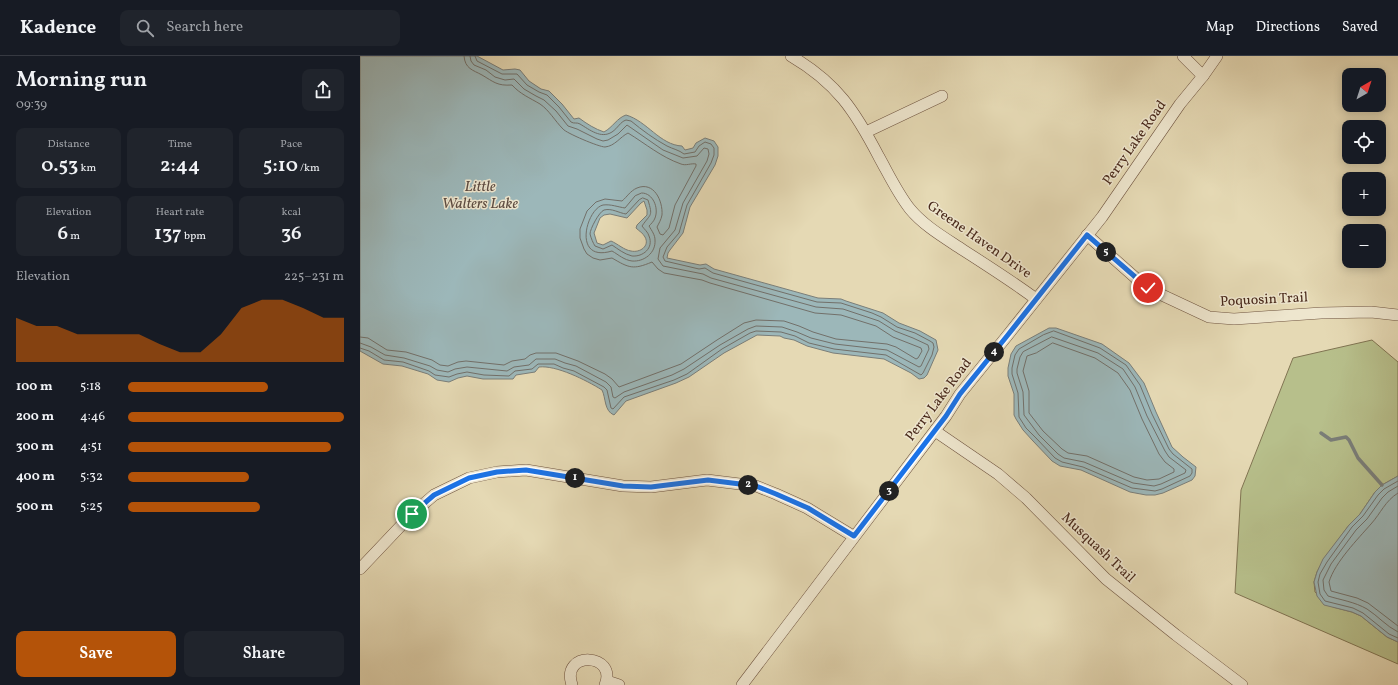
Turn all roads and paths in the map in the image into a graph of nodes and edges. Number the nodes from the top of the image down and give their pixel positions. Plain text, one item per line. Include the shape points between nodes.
1 (791, 56) edge
2 (1183, 56) edge
3 (1217, 56) edge
4 (1203, 76) junction
5 (942, 96) dead end
6 (866, 132) junction
7 (1087, 235) junction
8 (1036, 299) junction
9 (1398, 315) edge
10 (935, 431) junction
11 (854, 536) junction
12 (360, 569) edge
13 (606, 683) edge
14 (572, 685) edge
15 (620, 685) edge
16 (742, 685) edge
17 (1242, 685) edge

1 - 6 street, Greene Haven Drive via 827,82
2 - 4 street
3 - 4 street, Perry Lake Road
4 - 7 street, Perry Lake Road via 1180,104
5 - 6 street
6 - 8 street, Greene Haven Drive via 896,187 910,209 922,221
7 - 8 street, Perry Lake Road
7 - 9 street, Poquosin Trail via 1148,288 1209,317 1234,319 1371,312
8 - 10 street, Perry Lake Road via 960,394
10 - 11 street, Perry Lake Road
10 - 17 street, Musquash Trail via 998,474 1026,498 1106,579
11 - 12 street via 808,508 756,486 708,480 651,487 623,486 526,470 497,472 469,478 434,495 412,514
11 - 16 street, Perry Lake Road
13 - 14 street via 605,669 596,660 590,659 578,662 574,667 570,678
13 - 15 street

